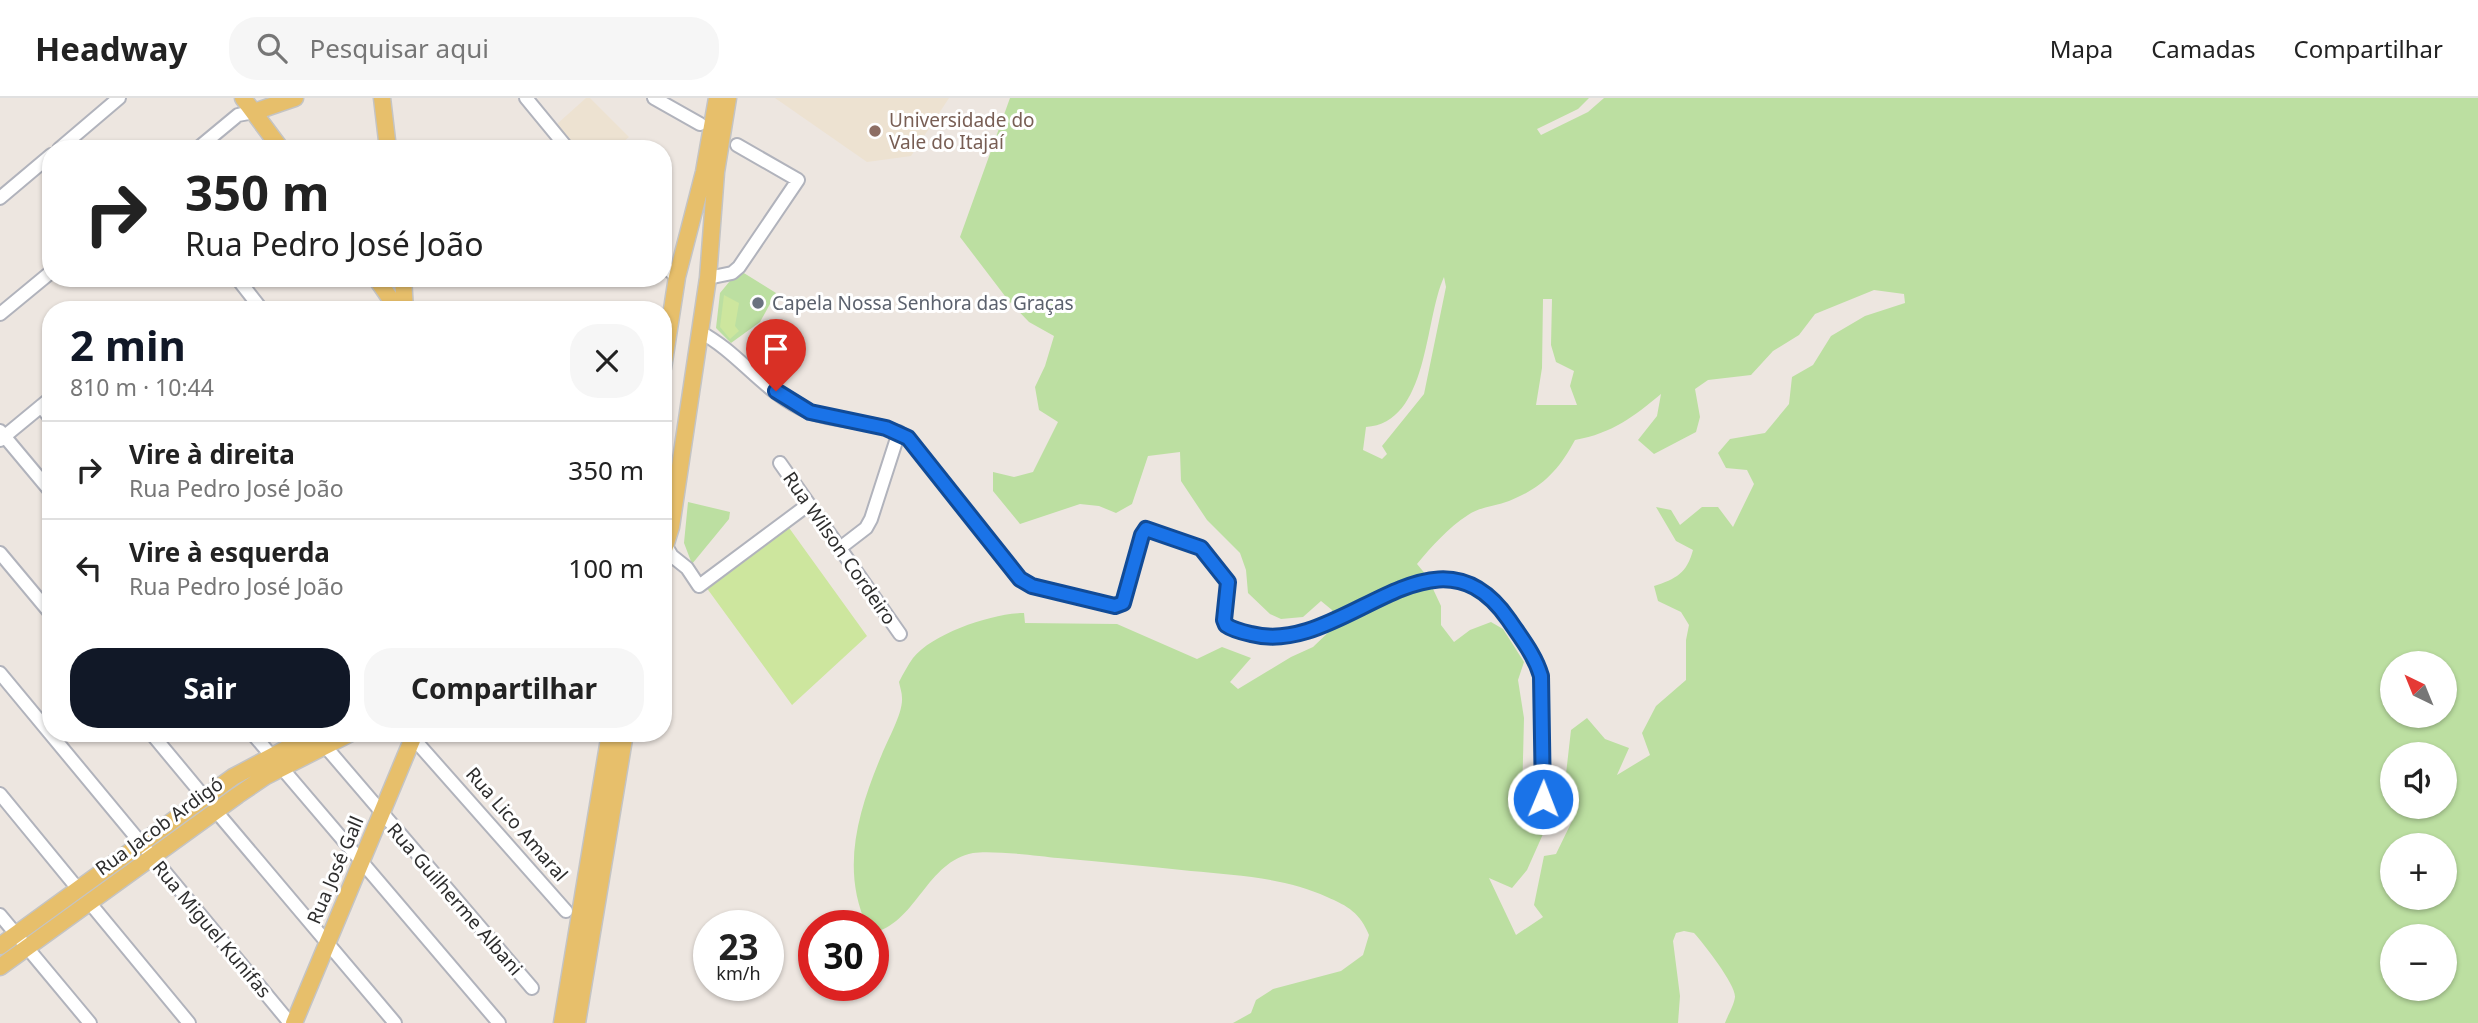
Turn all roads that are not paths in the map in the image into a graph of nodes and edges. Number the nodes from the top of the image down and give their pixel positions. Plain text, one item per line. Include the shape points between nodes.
1 (119, 98) edge
2 (243, 98) edge
3 (295, 98) edge
4 (382, 98) edge
5 (526, 98) edge
6 (654, 98) edge
7 (717, 98) edge
8 (728, 98) edge
9 (254, 112) junction
10 (700, 124) dead end
11 (70, 140) edge
12 (208, 140) edge
13 (274, 140) edge
14 (386, 140) edge
15 (561, 140) edge
16 (737, 145) dead end
17 (42, 163) edge
18 (0, 198) edge
19 (672, 273) edge
20 (677, 277) junction
21 (708, 278) junction
22 (42, 279) edge
23 (244, 287) edge
24 (255, 301) edge
25 (672, 308) edge
26 (0, 314) edge
27 (700, 332) junction
28 (42, 405) edge
29 (899, 432) junction
30 (1, 436) edge
31 (780, 463) dead end
32 (42, 482) edge
33 (809, 504) junction
34 (672, 520) edge
35 (840, 548) junction
36 (0, 553) edge
37 (672, 556) edge
38 (42, 603) edge
39 (900, 634) dead end
40 (0, 673) edge
41 (42, 724) edge
42 (57, 742) edge
43 (158, 742) edge
44 (259, 742) edge
45 (309, 742) edge
46 (321, 742) edge
47 (410, 742) edge
48 (419, 742) edge
49 (609, 742) edge
50 (624, 742) edge
51 (276, 762) junction
52 (0, 794) edge
53 (1543, 799) dead end
54 (210, 804) junction
55 (382, 814) junction
56 (146, 850) junction
57 (361, 863) junction
58 (84, 895) junction
59 (566, 911) dead end
60 (0, 915) edge
61 (16, 934) junction
62 (327, 943) junction
63 (0, 946) edge
64 (27, 947) junction
65 (0, 967) edge
66 (532, 988) dead end
67 (90, 1023) edge
68 (189, 1023) edge
69 (292, 1023) edge
70 (394, 1023) edge
71 (499, 1023) edge
72 (562, 1023) edge
73 (577, 1023) edge

1 - 11 street
2 - 9 main road
3 - 9 main road
4 - 14 main road
5 - 15 street
6 - 10 street
7 - 20 main road
8 - 21 main road via 716,172
9 - 12 street via 238,115
9 - 13 main road
16 - 21 street via 798,180 739,267
17 - 18 street
19 - 20 street
20 - 21 main road via 694,268
20 - 25 main road
21 - 27 main road
22 - 26 street
23 - 24 street
27 - 29 street via 787,400 810,412
27 - 34 main road
28 - 30 street
29 - 35 street via 871,519
29 - 53 street via 922,453 1020,579 1032,586 1120,606 1146,529 1201,548 1228,582 1226,625 1266,638 1316,628 1430,579 1458,581 1485,593 1499,605 1541,676
30 - 32 street
31 - 33 street, Rua Wilson Cordeiro
33 - 35 street, Rua Wilson Cordeiro
33 - 37 street via 699,586
35 - 39 street, Rua Wilson Cordeiro
36 - 38 street
40 - 41 street, Rua Miguel Kunifas
42 - 56 street, Rua Miguel Kunifas
43 - 54 street
44 - 51 street
45 - 51 main road, Rua Jacob Ardigó
46 - 55 street, Rua Guilherme Albani
47 - 55 main road, Rua José Gall
48 - 59 street, Rua Lico Amaral
49 - 72 main road
50 - 73 main road
51 - 54 main road, Rua Jacob Ardigó via 242,772
51 - 57 street
52 - 58 street
54 - 56 main road, Rua Jacob Ardigó
54 - 62 street
55 - 57 main road, Rua José Gall
55 - 66 street, Rua Guilherme Albani
56 - 58 main road, Rua Jacob Ardigó
56 - 69 street, Rua Miguel Kunifas
57 - 62 main road, Rua José Gall
57 - 71 street
58 - 61 main road, Rua Jacob Ardigó
58 - 64 main road, Rua Jacob Ardigó
58 - 68 street
60 - 61 street
61 - 63 main road, Rua Jacob Ardigó
61 - 64 street
62 - 69 main road, Rua José Gall
62 - 70 street
64 - 65 main road, Rua Jacob Ardigó
64 - 67 street

